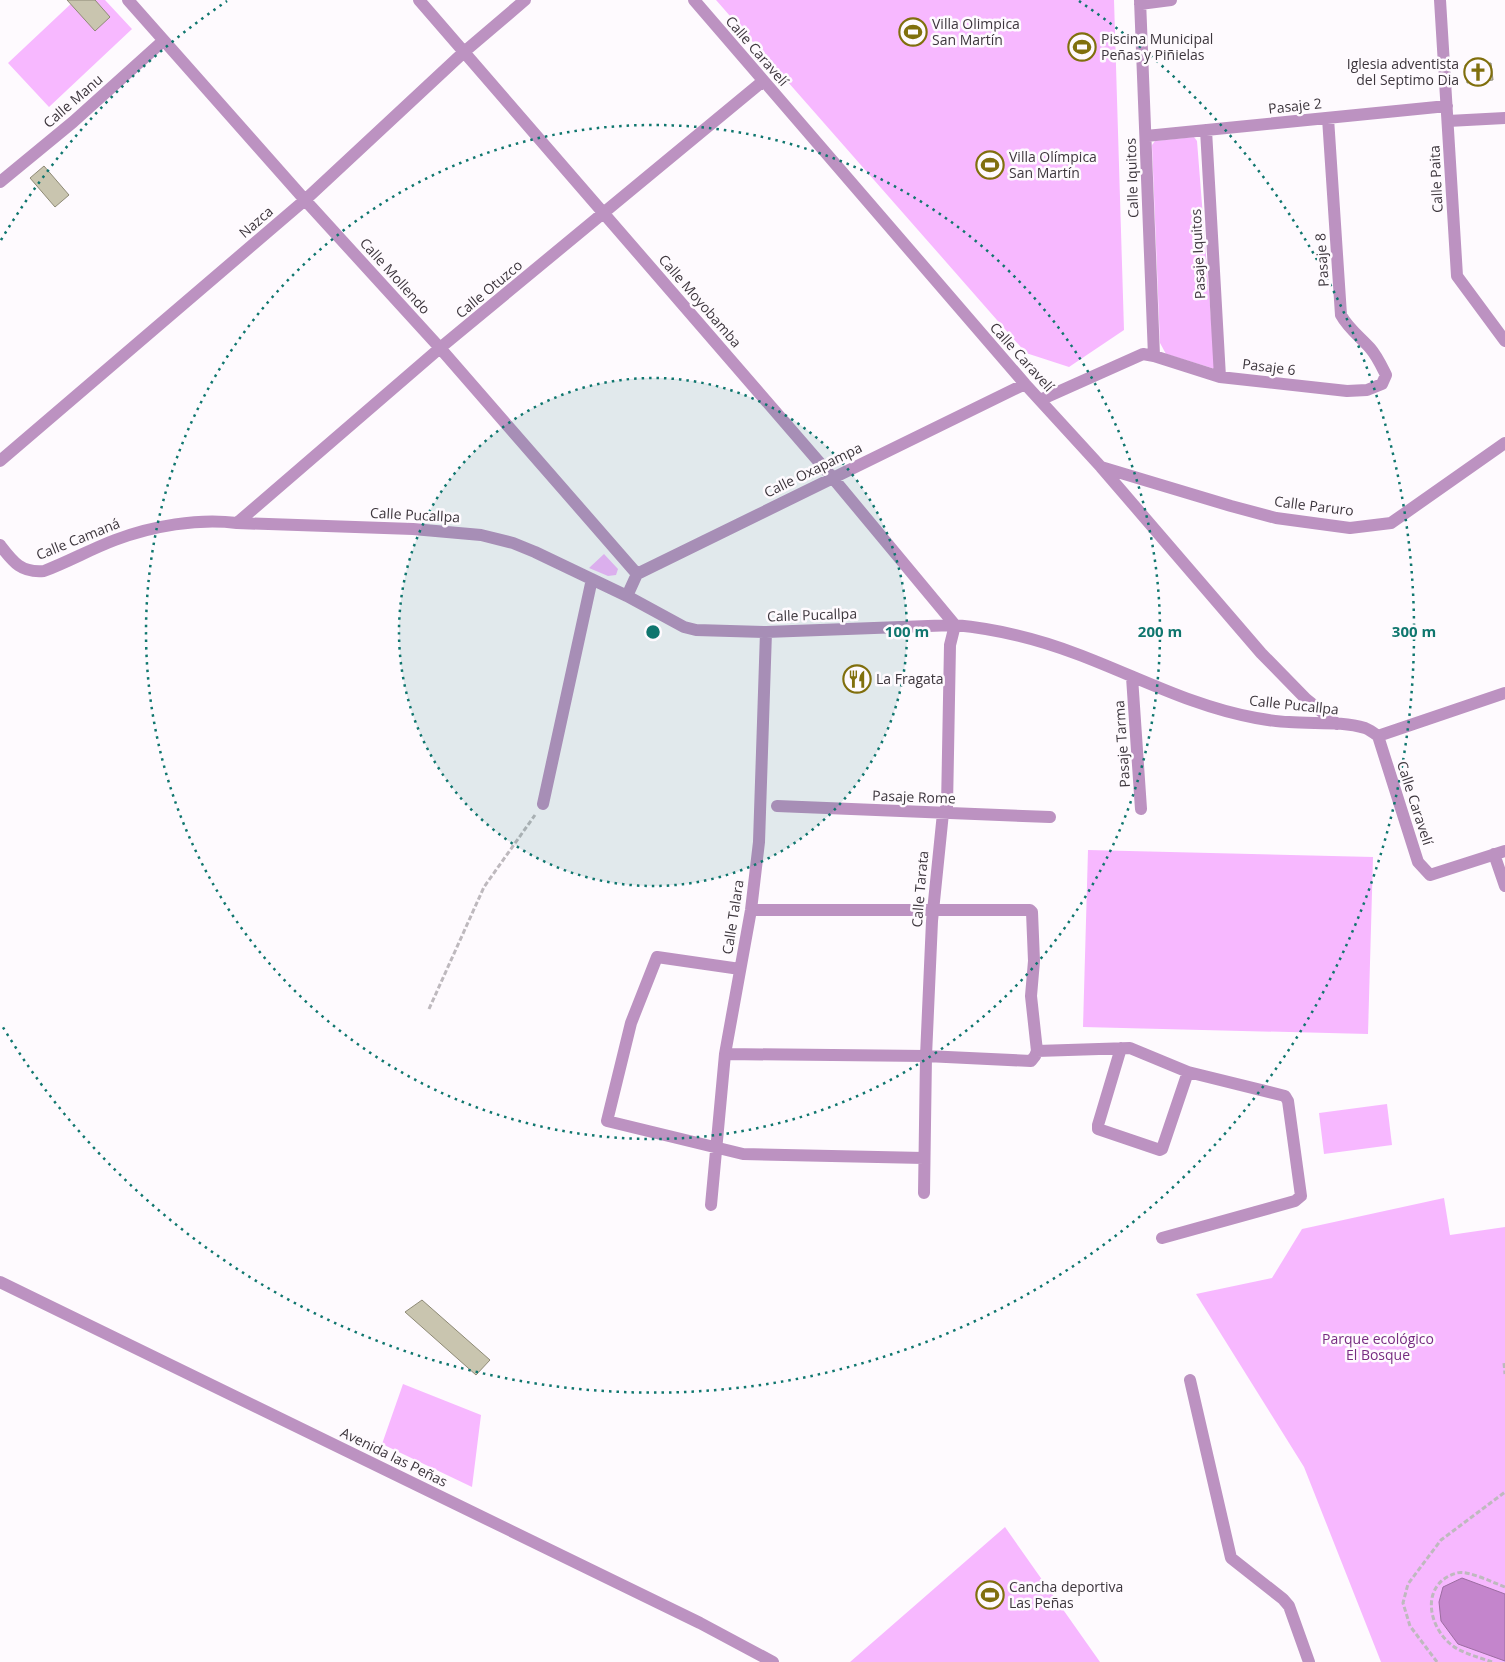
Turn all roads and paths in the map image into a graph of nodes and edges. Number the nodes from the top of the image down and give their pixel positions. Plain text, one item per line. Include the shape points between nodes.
1 (128, 0) edge
2 (419, 0) edge
3 (525, 0) edge
4 (694, 0) edge
5 (1171, 0) edge
6 (1440, 0) edge
7 (1140, 2) edge
8 (163, 41) junction
9 (464, 52) junction
10 (763, 81) junction
11 (1447, 106) junction
12 (1328, 118) junction
13 (1505, 118) edge
14 (1448, 121) junction
15 (1206, 130) junction
16 (1146, 136) junction
17 (0, 182) edge
18 (305, 200) junction
19 (604, 213) junction
20 (1505, 341) edge
21 (440, 348) junction
22 (1154, 356) junction
23 (1220, 377) junction
24 (1025, 384) junction
25 (1382, 384) joint
26 (1040, 400) junction
27 (1505, 443) edge
28 (0, 461) edge
29 (1101, 467) junction
30 (832, 477) junction
31 (237, 523) junction
32 (0, 545) edge
33 (637, 574) junction
34 (592, 579) junction
35 (627, 596) junction
36 (955, 625) junction
37 (766, 632) junction
38 (1132, 677) junction
39 (1505, 693) edge
40 (1337, 724) junction
41 (1378, 736) junction
42 (543, 804) joint
43 (777, 806) dead end
44 (1142, 809) dead end
45 (943, 813) junction
46 (1050, 817) dead end
47 (1500, 853) edge
48 (1505, 886) edge
49 (751, 910) junction
50 (932, 910) junction
51 (740, 969) junction
52 (429, 1009) dead end
53 (1121, 1048) junction
54 (1037, 1051) junction
55 (726, 1054) junction
56 (926, 1056) junction
57 (1188, 1072) junction
58 (716, 1148) junction
59 (924, 1158) junction
60 (924, 1193) dead end
61 (711, 1205) dead end
62 (1162, 1238) dead end
63 (0, 1282) edge
64 (1504, 1363) dead end
65 (1505, 1374) edge
66 (1190, 1380) dead end
67 (1505, 1492) edge
68 (1505, 1587) edge
69 (773, 1662) edge
70 (1309, 1662) edge
71 (1437, 1662) edge
72 (1492, 1662) edge

1 - 8 street, Calle Mollendo
2 - 9 street, Calle Moyobamba
3 - 9 street, Nazca
4 - 10 street, Calle Caravelí
5 - 7 street
6 - 11 street, Calle Paita
7 - 16 street, Calle Iquitos
8 - 17 street, Calle Manu via 74,122
8 - 18 street, Calle Mollendo
9 - 18 street, Nazca
9 - 19 street, Calle Moyobamba
10 - 19 street, Calle Otuzco
10 - 24 street, Calle Caravelí
11 - 12 street, Pasaje 2
11 - 14 street, Calle Paita
12 - 15 street, Pasaje 2
12 - 25 street, Pasaje 8 via 1340,316 1380,361 1386,375
13 - 14 street
14 - 20 street, Calle Paita via 1457,276
15 - 16 street, Pasaje 2
15 - 23 street, Pasaje Iquitos
16 - 22 street, Calle Iquitos
18 - 21 street, Calle Mollendo
18 - 28 street, Nazca
19 - 21 street, Calle Otuzco
19 - 30 street, Calle Moyobamba
21 - 31 street, Calle Otuzco
21 - 33 street, Calle Mollendo
22 - 23 street, Pasaje 6
22 - 26 street via 1143,354
23 - 25 street, Pasaje 6 via 1347,391 1367,390
24 - 26 street, Calle Caravelí
24 - 30 street, Calle Oxapampa
26 - 29 street, Calle Caravelí
27 - 29 street, Calle Paruro via 1392,523 1350,528 1276,518
29 - 40 street, Calle Caravelí via 1261,653 1306,699
30 - 33 street, Calle Oxapampa
30 - 36 street, Calle Moyobamba
31 - 32 street, Calle Camaná via 218,520 140,532 44,571 34,572 21,568
31 - 34 street, Calle Pucallpa via 414,529 481,535 513,543
33 - 35 street
34 - 35 street, Calle Pucallpa
34 - 42 street
35 - 37 street, Calle Pucallpa via 676,623 696,630
36 - 37 street, Calle Pucallpa
36 - 38 street, Calle Pucallpa via 1037,640
36 - 45 street, Calle Tarata via 950,646 946,807
37 - 49 street, Calle Talara via 759,842
38 - 40 street, Calle Pucallpa via 1218,710 1286,722
38 - 44 street, Pasaje Tarma
39 - 41 street
40 - 41 street, Calle Pucallpa via 1366,728
41 - 47 street, Calle Caravelí via 1418,862 1430,875
42 - 52 path via 484,887
43 - 45 street, Pasaje Rome
45 - 46 street, Pasaje Rome
45 - 50 street, Calle Tarata
47 - 48 street
49 - 50 street
49 - 51 street, Calle Talara
50 - 54 street via 1032,912 1034,961 1030,996
50 - 56 street, Calle Tarata
51 - 55 street, Calle Talara
51 - 58 street via 657,956 631,1023 607,1121
53 - 54 street
53 - 57 street via 1130,1048
53 - 57 street via 1098,1129 1162,1149
54 - 56 street via 1031,1061
55 - 56 street
55 - 58 street, Calle Talara
56 - 59 street, Calle Tarata
57 - 62 street via 1285,1096 1301,1196 1295,1201
58 - 59 street via 769,1156
58 - 61 street, Calle Talara
59 - 60 street, Calle Tarata
63 - 69 street, Avenida las Peñas via 700,1623
64 - 65 path
66 - 70 street via 1231,1558 1289,1606
67 - 71 path via 1441,1540 1408,1584 1403,1603 1410,1626
68 - 72 path via 1459,1572 1436,1586 1431,1597 1434,1621 1453,1647

